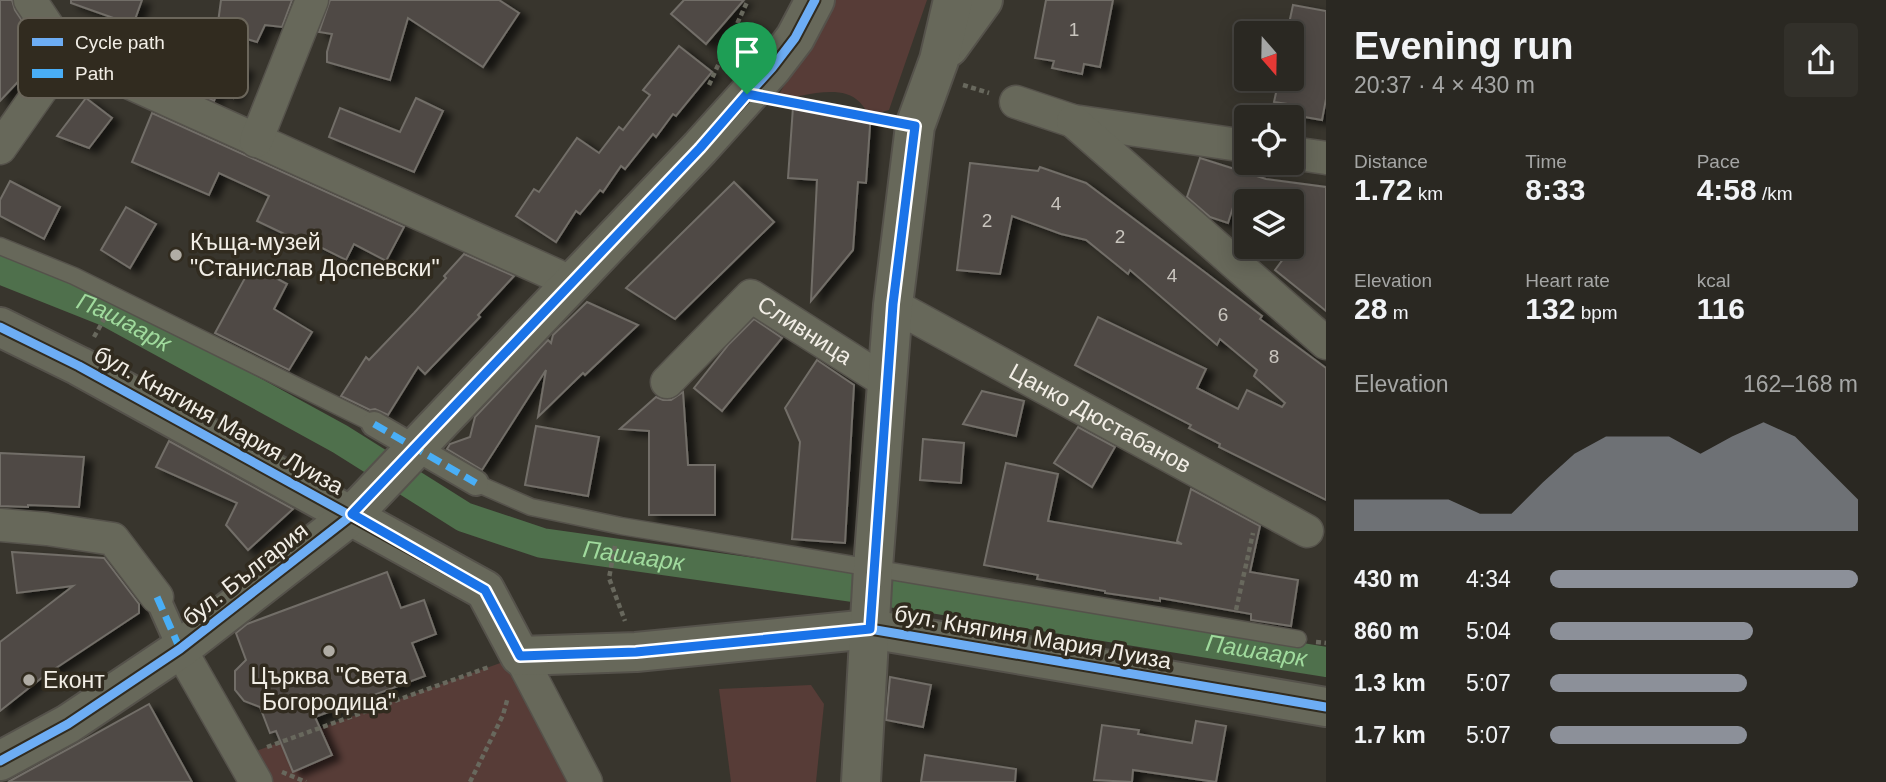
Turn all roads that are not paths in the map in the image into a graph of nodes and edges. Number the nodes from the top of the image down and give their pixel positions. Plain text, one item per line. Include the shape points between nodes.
1 (30, 0) edge
2 (312, 0) edge
3 (815, 0) edge
4 (953, 0) edge
5 (983, 0) edge
6 (42, 18) edge
7 (936, 68) junction
8 (35, 98) edge
9 (162, 98) edge
10 (1016, 102) road end
11 (1073, 121) junction
12 (256, 141) junction
13 (1234, 144) edge
14 (0, 148) edge
15 (1304, 155) edge
16 (1326, 158) edge
17 (0, 246) edge
18 (571, 282) junction
19 (893, 304) junction
20 (0, 327) edge
21 (1326, 342) edge
22 (667, 382) dead end
23 (888, 383) junction
24 (374, 424) joint
25 (409, 453) junction
26 (475, 483) joint
27 (359, 507) junction
28 (0, 525) edge
29 (1307, 531) dead end
30 (873, 568) junction
31 (158, 597) joint
32 (870, 629) junction
33 (1298, 639) dead end
34 (180, 649) junction
35 (520, 656) junction
36 (1326, 707) edge
37 (0, 761) edge
38 (249, 769) edge
39 (586, 782) edge
40 (861, 782) edge

1 - 6 street
2 - 12 street
3 - 18 street, бул. България via 772,68
4 - 7 street
5 - 7 street
7 - 19 street via 915,126
8 - 14 street
9 - 12 street
10 - 11 street
11 - 13 street
11 - 21 street
12 - 18 street
15 - 16 street
17 - 24 lane via 74,276
18 - 25 street, бул. България
19 - 23 street
19 - 29 street, Цанко Дюстабанов
20 - 27 street, бул. Княгиня Мария Луиза
22 - 23 street, Сливница via 751,296
23 - 30 street
24 - 25 street
25 - 26 street
25 - 27 street, бул. България
26 - 30 lane via 531,507
27 - 34 street, бул. България
27 - 35 street, бул. Княгиня Мария Луиза via 485,590
28 - 31 street via 113,539
30 - 32 street
30 - 33 lane
31 - 34 street
32 - 35 street, бул. Княгиня Мария Луиза via 636,652
32 - 36 street, бул. Княгиня Мария Луиза
32 - 40 street
34 - 37 street, бул. България via 68,724
34 - 38 street
35 - 39 street

